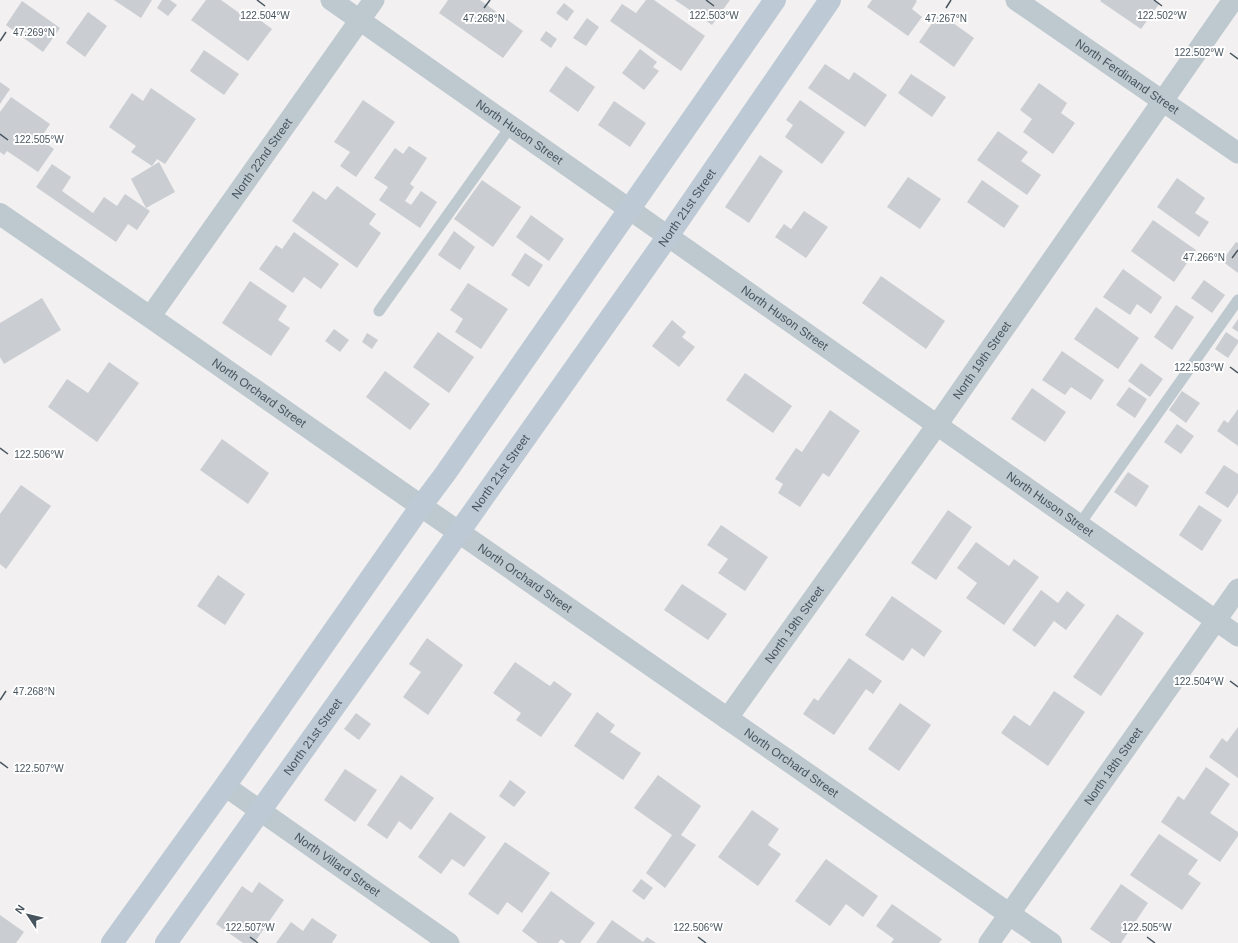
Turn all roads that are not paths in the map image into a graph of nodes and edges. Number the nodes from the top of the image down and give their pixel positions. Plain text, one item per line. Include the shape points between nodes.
1 (331, 0) edge
2 (374, 0) edge
3 (775, 0) edge
4 (830, 0) edge
5 (1016, 0) edge
6 (1233, 0) edge
7 (360, 20) junction
8 (1162, 101) junction
9 (511, 126) junction
10 (1238, 153) edge
11 (630, 208) junction
12 (0, 214) edge
13 (668, 236) junction
14 (1238, 300) edge
15 (379, 311) dead end
16 (150, 316) junction
17 (937, 425) junction
18 (421, 506) junction
19 (1079, 525) junction
20 (459, 532) junction
21 (1238, 589) edge
22 (1216, 621) junction
23 (1238, 636) edge
24 (727, 719) junction
25 (225, 786) junction
26 (260, 811) junction
27 (1009, 914) junction
28 (112, 943) edge
29 (166, 943) edge
30 (449, 943) edge
31 (989, 943) edge
32 (1051, 943) edge

1 - 7 street, North Huson Street
2 - 7 street, North 22nd Street
3 - 11 main road
4 - 13 main road, North 21st Street
5 - 8 street, North Ferdinand Street
6 - 8 street, North 19th Street
7 - 9 street, North Huson Street
7 - 16 street, North 22nd Street
8 - 10 street, North Ferdinand Street
8 - 17 street, North 19th Street
9 - 11 street, North Huson Street
9 - 15 lane
11 - 13 street, North Huson Street
11 - 18 main road
12 - 16 street, North Orchard Street
13 - 17 street, North Huson Street
13 - 20 main road, North 21st Street
14 - 19 lane
16 - 18 street, North Orchard Street
17 - 19 street, North Huson Street
17 - 24 street, North 19th Street
18 - 20 street, North Orchard Street
18 - 25 main road
19 - 22 street, North Huson Street
20 - 24 street, North Orchard Street
20 - 26 main road, North 21st Street
21 - 22 street, North 18th Street
22 - 23 street, North Huson Street
22 - 27 street, North 18th Street
24 - 27 street, North Orchard Street
25 - 26 street, North Villard Street
25 - 28 main road
26 - 29 main road, North 21st Street
26 - 30 street, North Villard Street
27 - 31 street, North 18th Street
27 - 32 street, North Orchard Street

